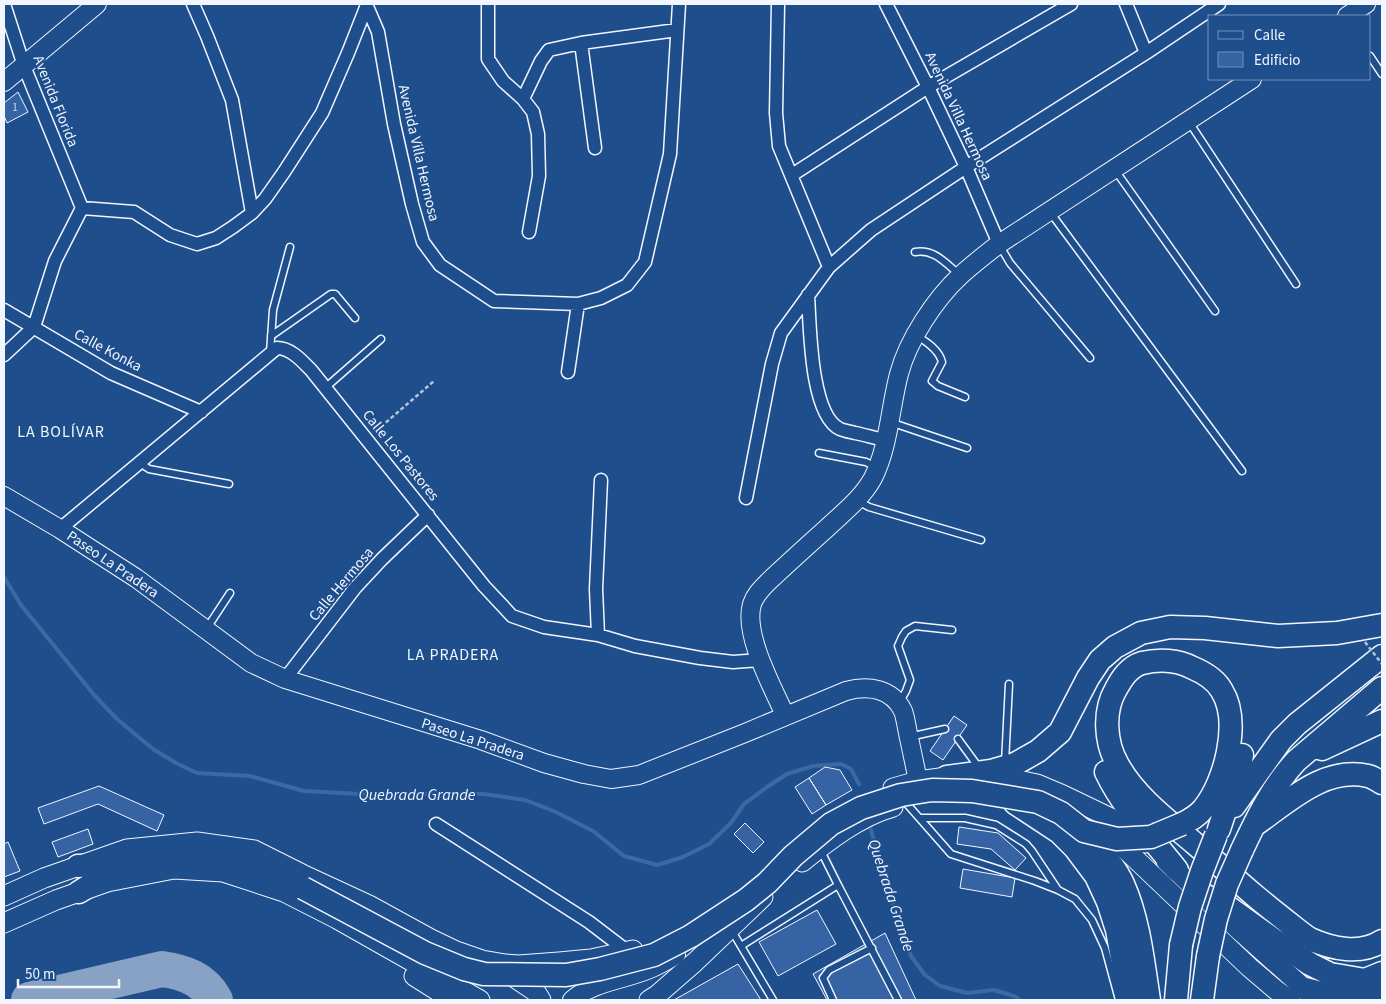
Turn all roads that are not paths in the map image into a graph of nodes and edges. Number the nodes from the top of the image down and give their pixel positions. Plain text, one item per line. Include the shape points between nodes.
1 (4, 4) edge
2 (96, 4) edge
3 (193, 4) edge
4 (367, 4) edge
5 (488, 4) edge
6 (679, 4) edge
7 (778, 4) edge
8 (886, 4) edge
9 (1072, 4) edge
10 (1126, 4) edge
11 (1219, 4) edge
12 (1366, 4) edge
13 (1349, 15) edge
14 (677, 30) junction
15 (581, 42) junction
16 (1146, 53) junction
17 (1371, 58) edge
18 (24, 66) junction
19 (1382, 74) edge
20 (1250, 80) edge
21 (4, 82) edge
22 (928, 87) junction
23 (523, 100) junction
24 (1188, 121) junction
25 (595, 148) dead end
26 (966, 167) junction
27 (1114, 169) junction
28 (792, 175) junction
29 (82, 208) junction
30 (1050, 211) junction
31 (252, 213) junction
32 (529, 232) dead end
33 (999, 244) junction
34 (290, 247) dead end
35 (915, 252) dead end
36 (828, 267) junction
37 (961, 275) junction
38 (1296, 284) dead end
39 (808, 295) junction
40 (578, 304) junction
41 (4, 310) edge
42 (1215, 311) dead end
43 (355, 318) dead end
44 (34, 327) junction
45 (916, 335) junction
46 (271, 336) junction
47 (381, 339) dead end
48 (4, 355) edge
49 (270, 355) junction
50 (1090, 358) dead end
51 (568, 372) dead end
52 (325, 388) junction
53 (965, 397) dead end
54 (201, 412) junction
55 (889, 422) junction
56 (885, 440) junction
57 (967, 448) dead end
58 (819, 453) dead end
59 (140, 463) junction
60 (877, 468) junction
61 (1242, 471) dead end
62 (601, 480) dead end
63 (229, 484) dead end
64 (4, 496) edge
65 (746, 498) dead end
66 (856, 501) junction
67 (428, 514) junction
68 (60, 529) junction
69 (981, 540) dead end
70 (230, 593) dead end
71 (1382, 625) edge
72 (206, 629) junction
73 (952, 630) dead end
74 (598, 635) junction
75 (1374, 649) edge
76 (760, 660) junction
77 (285, 679) junction
78 (1009, 684) dead end
79 (1382, 688) edge
80 (898, 704) junction
81 (785, 716) junction
82 (1382, 721) edge
83 (945, 729) dead end
84 (908, 737) junction
85 (958, 738) dead end
86 (1296, 761) junction
87 (1005, 767) junction
88 (1382, 770) edge
89 (982, 772) junction
90 (947, 777) junction
91 (918, 781) junction
92 (1382, 783) edge
93 (1015, 803) junction
94 (907, 804) junction
95 (920, 818) junction
96 (1256, 820) junction
97 (436, 824) dead end
98 (1084, 831) junction
99 (1218, 832) junction
100 (820, 848) junction
101 (139, 862) junction
102 (78, 866) junction
103 (766, 870) junction
104 (1177, 870) junction
105 (838, 885) junction
106 (1058, 890) junction
107 (79, 892) junction
108 (1202, 894) junction
109 (4, 896) edge
110 (337, 919) junction
111 (4, 923) edge
112 (730, 928) junction
113 (1382, 941) edge
114 (741, 946) junction
115 (872, 948) junction
116 (627, 952) junction
117 (490, 961) junction
118 (1382, 973) edge
119 (1382, 992) edge
120 (1304, 996) edge
121 (658, 997) edge
122 (573, 999) edge
123 (452, 1000) edge
124 (480, 1000) edge
125 (541, 1000) edge
126 (773, 1000) edge
127 (833, 1000) edge
128 (898, 1000) edge
129 (1119, 1000) edge
130 (1132, 1000) edge
131 (1149, 1000) edge
132 (1176, 1000) edge
133 (1202, 1000) edge

1 - 18 street, Avenida Florida
2 - 18 street
3 - 31 street via 232,100
4 - 31 street via 322,113 284,172
4 - 40 street, Avenida Villa Hermosa via 378,32 394,124 423,242 440,265 494,301
5 - 23 street via 488,59 503,81
6 - 14 street, Avenida Villa Hermosa
7 - 28 street via 776,113 779,146
8 - 22 street, Avenida Villa Hermosa
9 - 22 street
10 - 16 street
11 - 16 street
12 - 13 street
14 - 15 street
14 - 40 street, Avenida Villa Hermosa via 670,154 645,262 627,285 602,298
15 - 23 street via 549,50
15 - 25 street
16 - 26 street
17 - 19 lane
18 - 21 street
18 - 29 street, Avenida Florida
20 - 24 street
22 - 26 street, Avenida Villa Hermosa
22 - 28 street
23 - 32 street via 533,112 538,134 539,176
24 - 27 street
24 - 38 lane
26 - 33 street, Avenida Villa Hermosa
26 - 36 street via 871,230
27 - 30 street
27 - 42 lane
28 - 36 street
29 - 31 street via 134,212 170,235 197,244 216,238
29 - 44 street via 55,261
30 - 33 street
30 - 61 lane
33 - 37 street
33 - 50 lane via 1010,263
34 - 46 lane via 273,310
35 - 37 lane via 934,253
36 - 39 street
37 - 45 street via 933,308
39 - 56 street via 816,383 828,416 841,429
39 - 65 street via 781,333
40 - 51 street
41 - 44 street, Calle Konka
43 - 46 lane via 335,294 331,294
44 - 48 street
44 - 54 street, Calle Konka via 111,373
45 - 53 lane via 940,356 942,362 932,381
45 - 55 street via 899,374
46 - 49 lane
47 - 52 lane
49 - 52 street, Calle Los Pastores via 278,348 284,348 311,370
49 - 54 street
52 - 67 street, Calle Los Pastores
54 - 59 street
55 - 56 street
55 - 57 lane
56 - 60 street
58 - 60 lane via 866,462
59 - 63 lane via 149,469
59 - 68 street
60 - 66 street
62 - 74 street via 596,590
64 - 68 street, Paseo La Pradera
66 - 69 lane
66 - 76 street via 758,593 752,606 751,620
67 - 74 street, Calle Los Pastores via 484,586 512,616 544,627
67 - 77 street, Calle Hermosa via 355,588
68 - 72 street, Paseo La Pradera via 136,578
70 - 72 lane
71 - 87 highway via 1337,634 1278,636 1170,627 1141,633 1115,647 1100,660 1060,732 1038,751
72 - 77 street, Paseo La Pradera via 251,663
73 - 80 lane via 914,626 906,630 898,646 910,680
74 - 76 street, Calle Los Pastores via 635,646 716,660
75 - 99 highway via 1281,740
76 - 81 street
77 - 81 street, Paseo La Pradera via 544,763 611,779 639,775
78 - 87 lane
79 - 86 highway
80 - 81 street, Paseo La Pradera via 884,691 858,688
80 - 84 street
82 - 86 highway
83 - 84 lane
84 - 91 street
85 - 89 lane
86 - 96 highway via 1270,794
87 - 89 highway
88 - 96 highway via 1358,762 1328,763 1293,784
89 - 90 highway
90 - 91 main road
90 - 104 main road via 1007,778 1063,794 1115,820
91 - 103 main road via 860,800 826,817
92 - 96 highway via 1369,776 1331,776
93 - 94 main road via 968,798 926,799
93 - 120 main road via 1093,829 1125,849 1249,967
93 - 130 highway via 1059,832 1096,876 1117,930
94 - 95 lane
94 - 100 main road via 884,810 845,830
95 - 106 lane via 951,854
95 - 106 lane via 965,818 996,825 1032,850
96 - 133 highway, bridge via 1227,884 1216,919
97 - 116 street via 589,922
98 - 101 highway, bridge via 1038,802 972,791 932,790 901,795 862,808 831,824 746,900 690,936 654,955 566,975 484,974 464,969 425,953 303,888 249,868 193,859
98 - 113 highway, bridge via 1117,839 1151,837 1182,824 1204,808 1223,770 1231,740 1230,712 1222,691 1209,676 1186,664 1161,660 1140,664 1125,674 1113,693 1107,713 1108,735 1117,764 1131,785 1170,823 1235,878 1279,916 1308,938 1331,947 1356,950
98 - 131 highway via 1122,882 1134,912
99 - 104 highway via 1240,766 1245,727 1242,700 1222,668 1208,659 1179,650 1156,648 1134,654 1118,666 1099,695 1095,728 1101,760 1110,781
99 - 132 highway, bridge via 1190,907 1181,945
100 - 105 lane
100 - 112 main road via 792,869
101 - 102 highway
101 - 107 highway via 111,872
102 - 109 main road
102 - 117 main road via 126,849 198,842 254,850 448,947
103 - 116 main road via 691,928 664,941
103 - 122 street via 696,942 652,968 608,982
104 - 108 main road
105 - 114 lane
105 - 115 lane
106 - 129 lane via 1075,899 1092,920 1105,948
107 - 110 main road via 107,882 174,869 223,872 284,892
107 - 111 main road
108 - 118 highway via 1228,907 1310,964 1330,974 1365,980
108 - 120 main road
110 - 123 main road via 375,951
110 - 124 main road
112 - 114 lane
112 - 121 main road
114 - 126 lane
115 - 127 lane via 829,970 823,978
115 - 128 lane
116 - 117 main road via 591,959 519,965
117 - 125 main road via 536,992
119 - 120 highway via 1339,998

